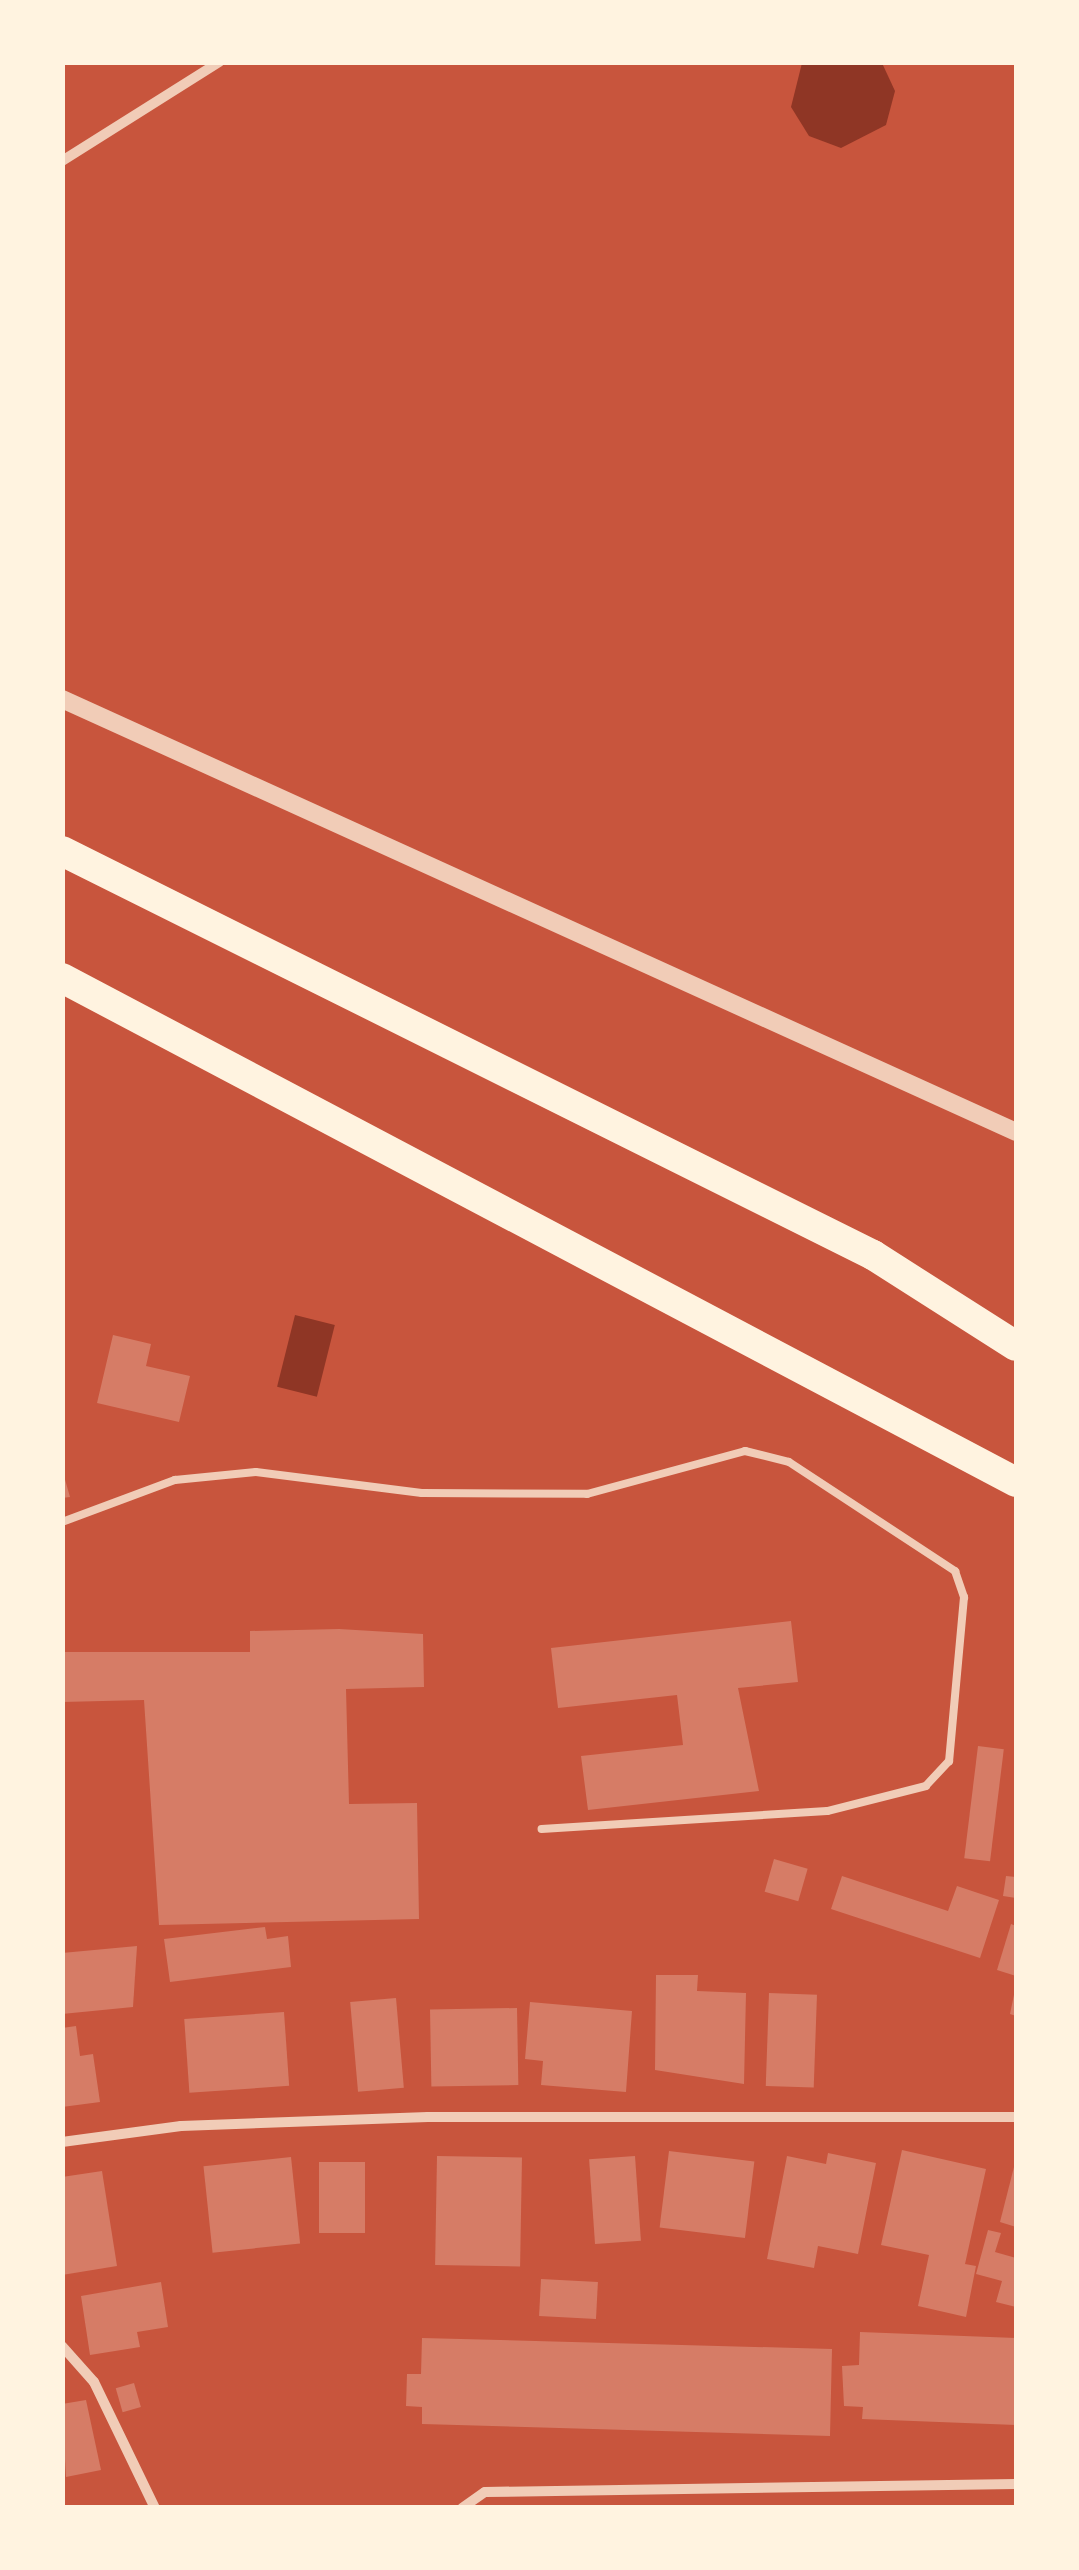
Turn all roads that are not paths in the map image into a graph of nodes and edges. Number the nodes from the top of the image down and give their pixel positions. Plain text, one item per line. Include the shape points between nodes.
1 (219, 62) edge
2 (62, 162) edge
3 (62, 700) edge
4 (62, 851) edge
5 (62, 978) edge
6 (1016, 1132) edge
7 (1016, 1346) edge
8 (1016, 1482) edge
9 (62, 1522) edge
10 (542, 1828) dead end
11 (1016, 2117) edge
12 (62, 2142) edge
13 (62, 2346) edge
14 (1016, 2484) edge
15 (155, 2508) edge
16 (462, 2508) edge

1 - 2 street
3 - 6 street
4 - 7 highway via 873,1254
5 - 8 highway
9 - 10 lane via 192,1478 256,1472 422,1493 587,1494 745,1451 789,1462 955,1571 964,1597 949,1760 926,1786 827,1811
11 - 12 street via 428,2116 181,2126
13 - 15 street via 94,2382
14 - 16 street via 485,2492

